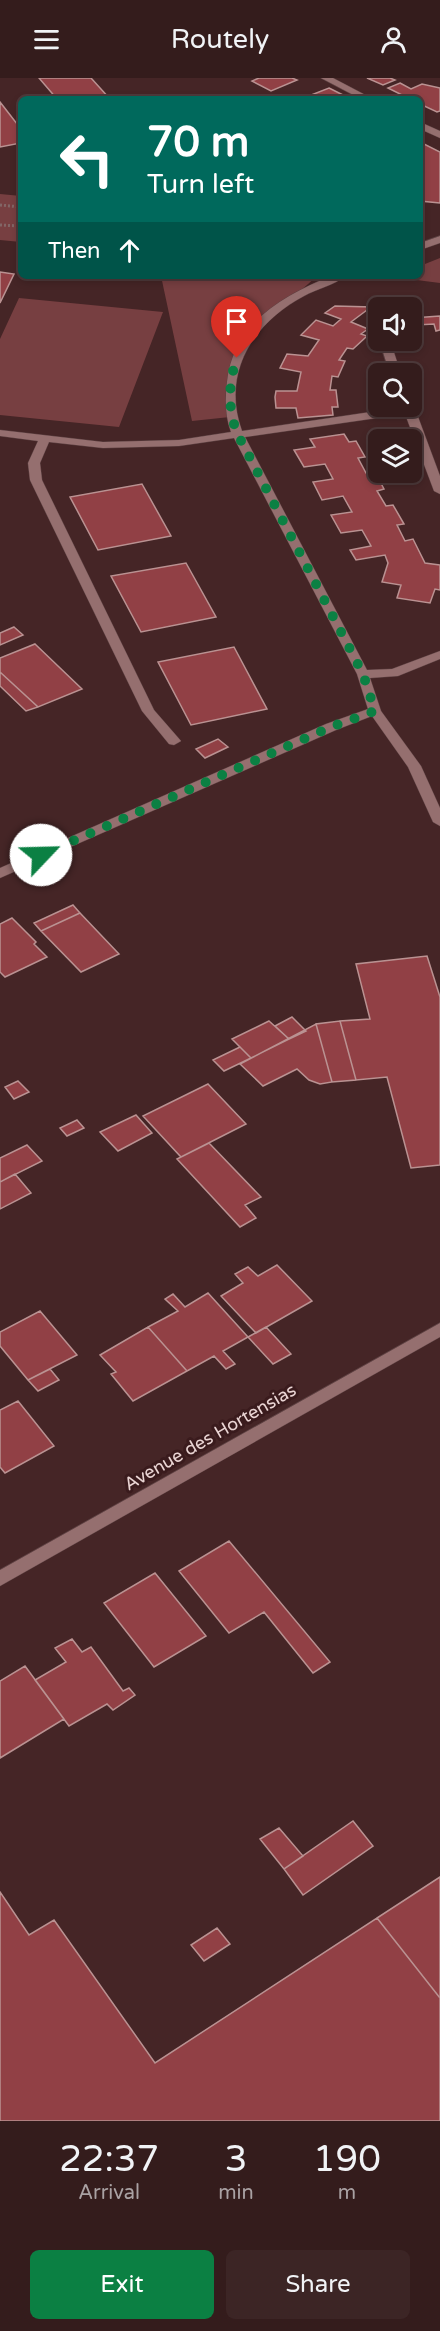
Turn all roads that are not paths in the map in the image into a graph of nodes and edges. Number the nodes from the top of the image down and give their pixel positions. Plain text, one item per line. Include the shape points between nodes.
1 (326, 78) edge
2 (362, 96) edge
3 (423, 126) edge
4 (440, 135) edge
5 (440, 239) edge
6 (423, 246) edge
7 (332, 279) edge
8 (368, 414) edge
9 (411, 417) edge
10 (0, 433) edge
11 (237, 433) junction
12 (45, 438) junction
13 (440, 491) edge
14 (440, 655) edge
15 (363, 674) junction
16 (375, 711) junction
17 (174, 741) dead end
18 (440, 822) edge
19 (0, 873) edge
20 (440, 1329) edge
21 (0, 1579) edge

1 - 2 street
3 - 4 street
5 - 6 street
7 - 11 street via 299,292 266,314 242,343 231,373 230,417
8 - 11 street
9 - 13 street
10 - 12 street
11 - 12 street via 179,443 134,445
11 - 15 street
12 - 17 street via 34,463 36,480 148,711
14 - 15 street via 394,673
15 - 16 street
16 - 18 street via 414,766
16 - 19 street
20 - 21 street, Avenue des Hortensias

